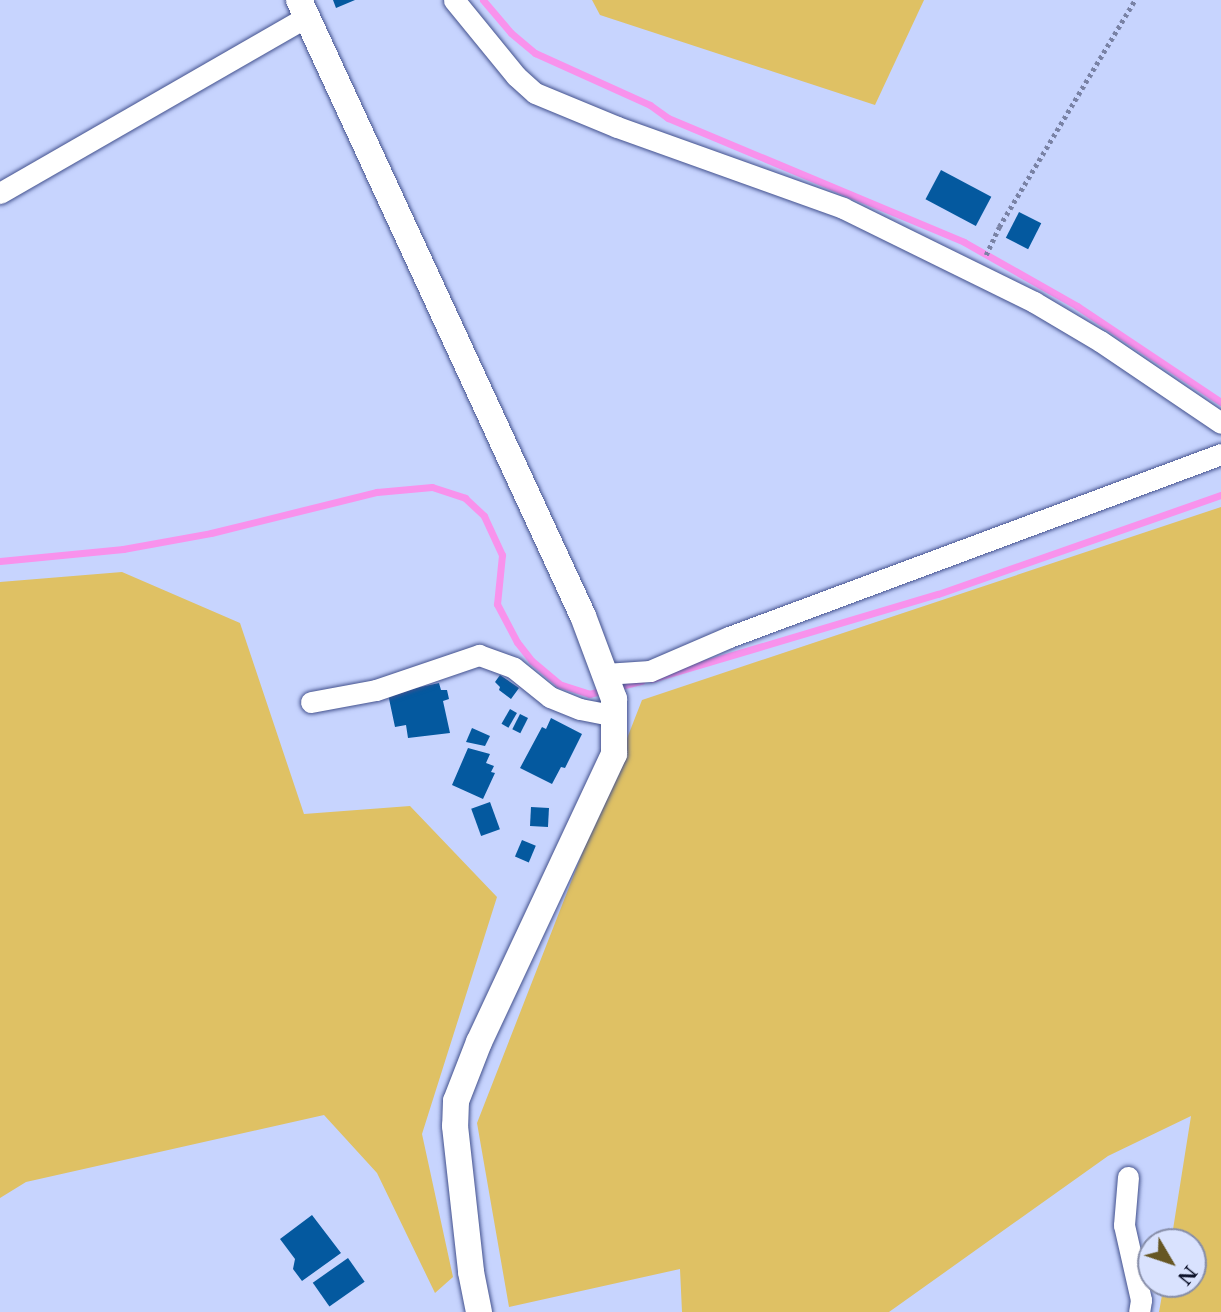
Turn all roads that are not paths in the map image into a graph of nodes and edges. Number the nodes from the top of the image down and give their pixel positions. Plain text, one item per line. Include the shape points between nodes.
1 (454, 0) edge
2 (302, 9) edge
3 (0, 193) edge
4 (1221, 423) edge
5 (1221, 454) edge
6 (605, 674) junction
7 (311, 702) dead end
8 (615, 716) junction
9 (1128, 1177) dead end
10 (479, 1312) edge
11 (1139, 1312) edge

1 - 4 street via 535,93 605,123 843,208 1034,302
2 - 3 street
2 - 6 street via 583,616
5 - 6 street via 729,637 650,671
6 - 8 street
7 - 8 street via 376,690 479,654 514,668 564,703
8 - 10 street via 614,754 479,1042 456,1101 455,1126
9 - 11 street via 1124,1224 1141,1300

